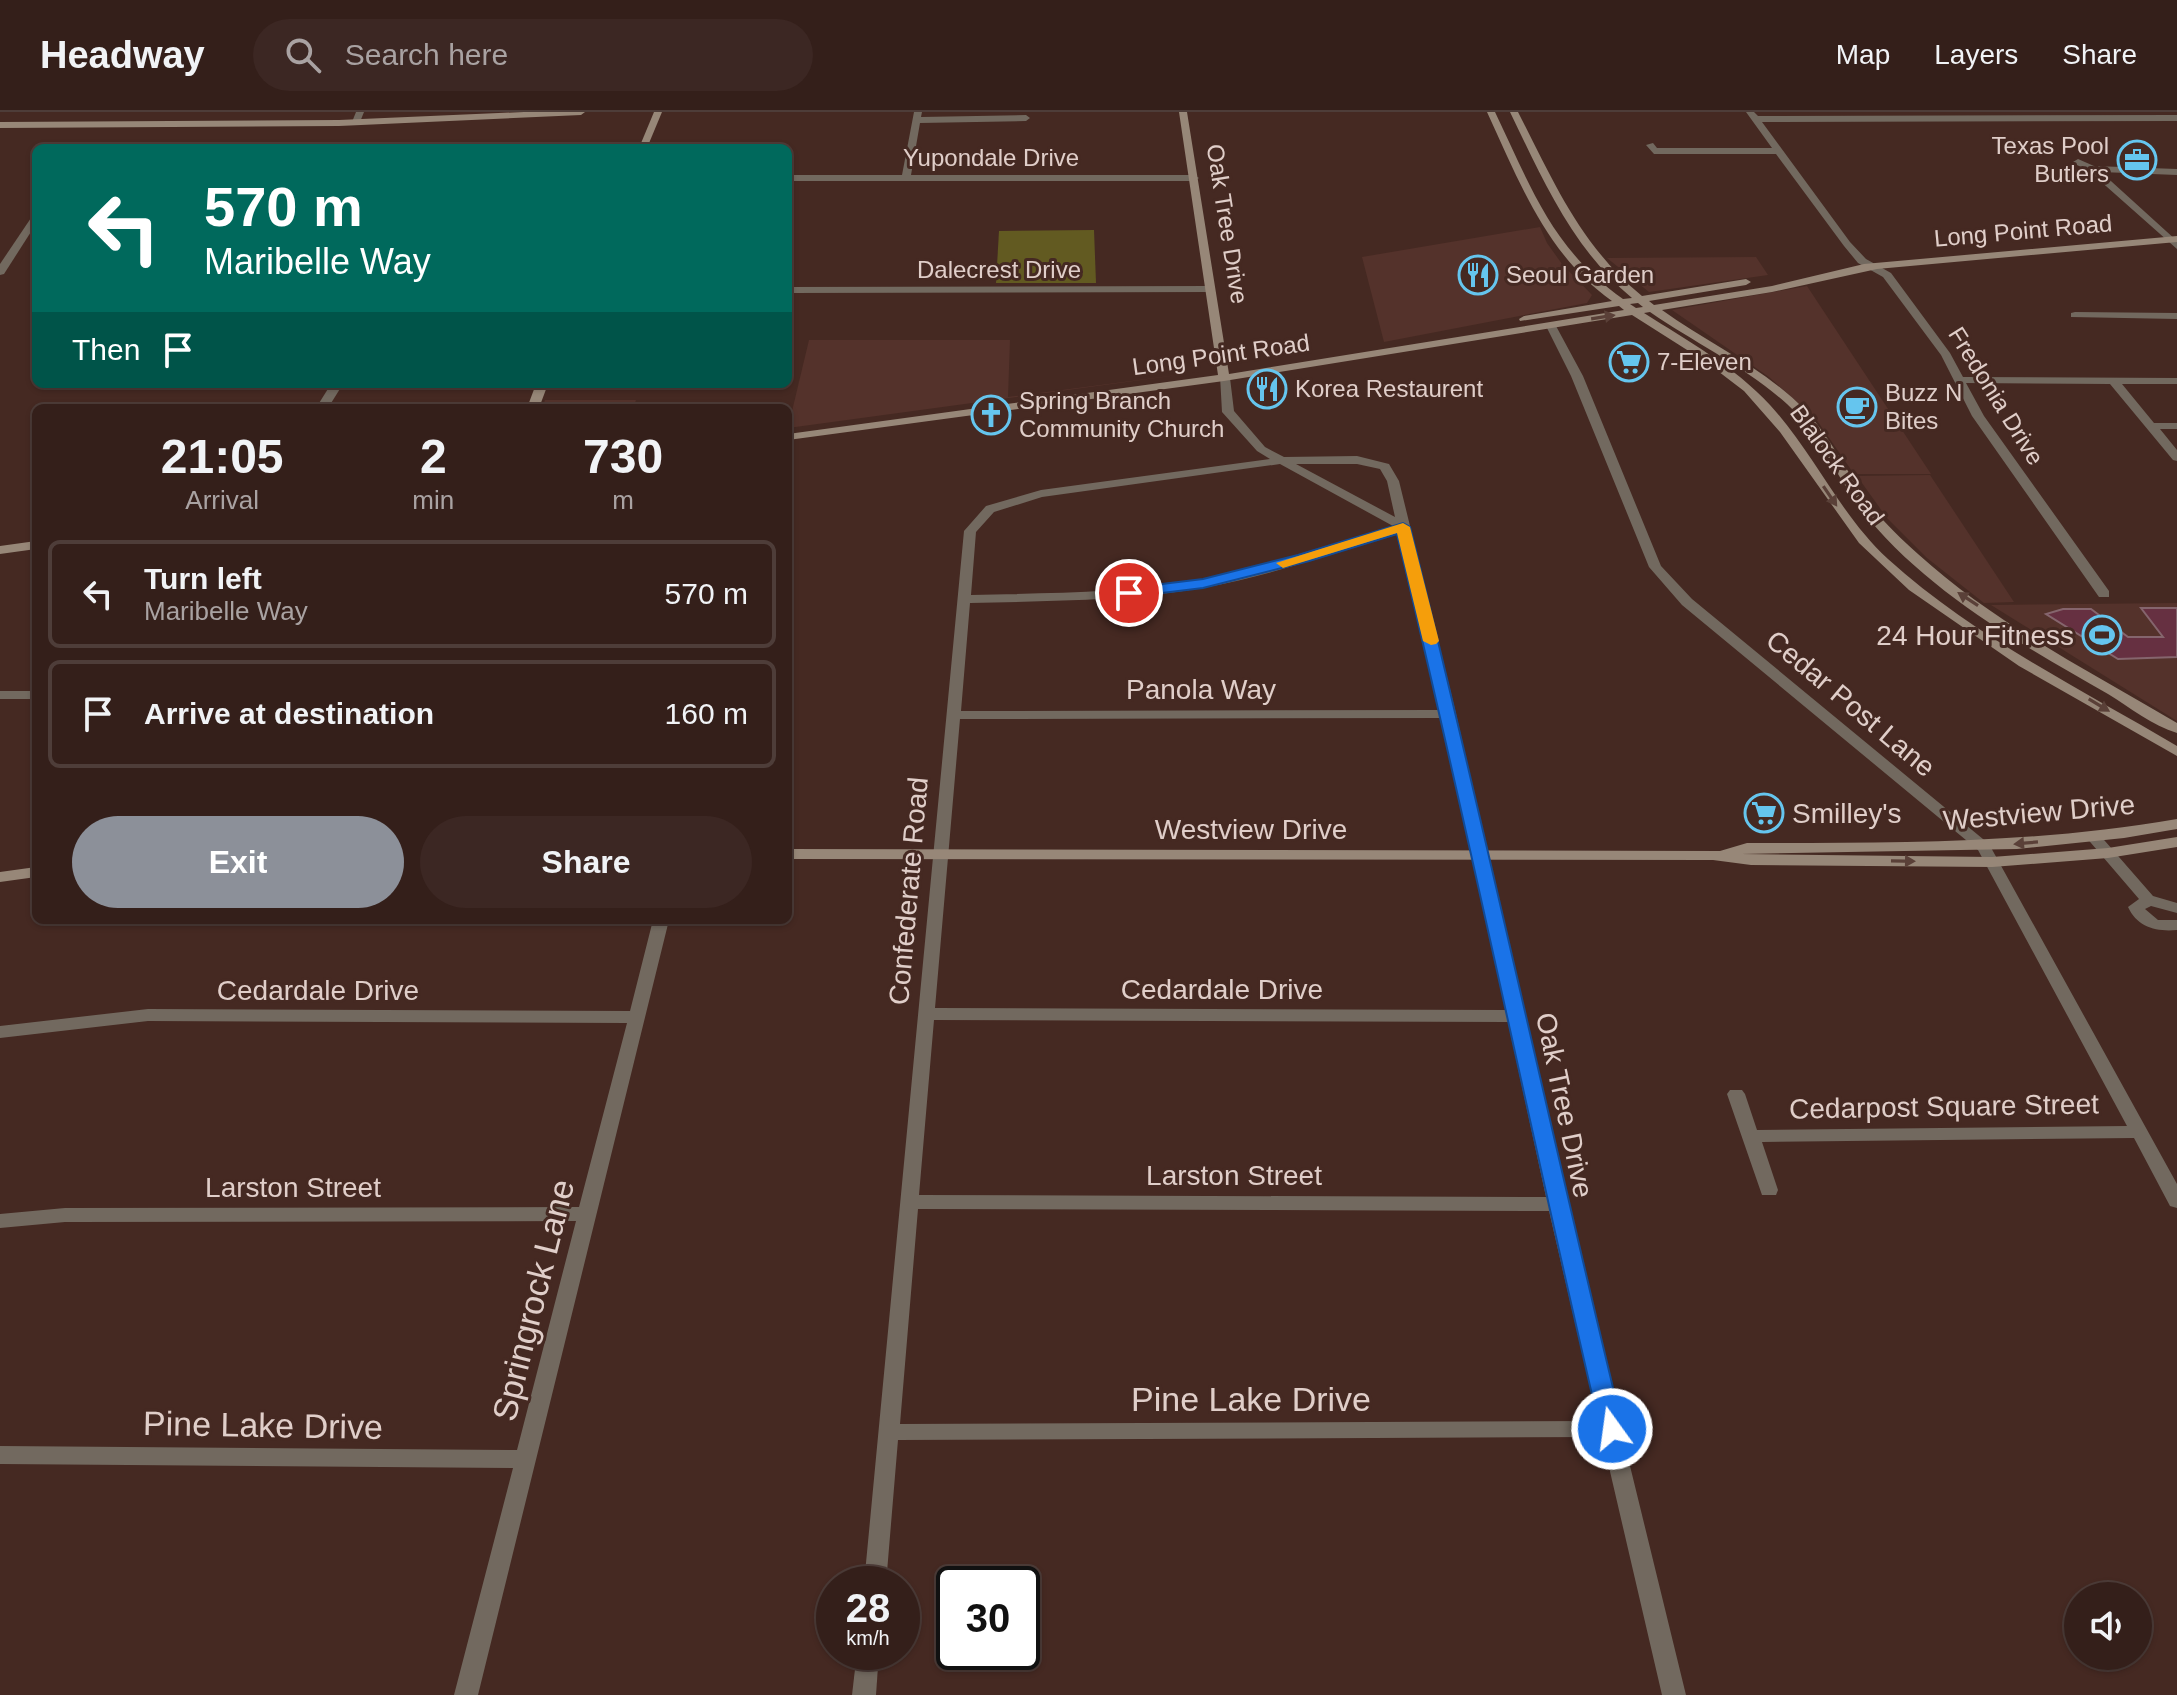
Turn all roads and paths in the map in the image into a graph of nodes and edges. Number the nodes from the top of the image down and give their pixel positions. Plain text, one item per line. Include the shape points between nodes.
1 (581, 112) edge
2 (658, 112) edge
3 (1183, 112) edge
4 (1491, 112) edge
5 (1514, 112) edge
6 (502, 114) edge
7 (917, 116) edge
8 (1752, 116) edge
9 (358, 117) edge
10 (1026, 118) dead end
11 (2177, 118) edge
12 (0, 125) edge
13 (1528, 141) junction
14 (1506, 143) junction
15 (645, 144) edge
16 (1777, 151) junction
17 (1654, 152) dead end
18 (2078, 162) dead end
19 (2092, 169) junction
20 (2177, 172) edge
21 (792, 178) edge
22 (906, 178) junction
23 (1194, 178) junction
24 (1527, 186) junction
25 (1552, 186) junction
26 (32, 223) edge
27 (1577, 232) junction
28 (1552, 233) junction
29 (2175, 241) edge
30 (1873, 267) junction
31 (0, 272) edge
32 (1210, 289) junction
33 (792, 290) edge
34 (1642, 299) junction
35 (1620, 302) junction
36 (1656, 308) junction
37 (1633, 312) junction
38 (2075, 315) dead end
39 (2177, 316) edge
40 (1551, 326) junction
41 (1423, 344) junction
42 (1224, 378) junction
43 (1960, 380) junction
44 (2113, 381) junction
45 (2177, 381) edge
46 (1768, 382) junction
47 (1746, 387) junction
48 (2151, 426) junction
49 (2177, 426) edge
50 (792, 436) edge
51 (2177, 457) edge
52 (1285, 460) junction
53 (1812, 469) junction
54 (1842, 469) junction
55 (1403, 527) junction
56 (32, 535) edge
57 (0, 539) edge
58 (32, 546) edge
59 (0, 550) edge
60 (1945, 584) junction
61 (1919, 590) junction
62 (2104, 594) dead end
63 (964, 599) junction
64 (2076, 669) junction
65 (2048, 674) junction
66 (0, 695) edge
67 (32, 695) edge
68 (1449, 714) junction
69 (953, 715) junction
70 (2177, 729) edge
71 (2177, 752) edge
72 (2177, 824) edge
73 (2093, 836) junction
74 (2177, 842) edge
75 (1984, 847) junction
76 (2108, 853) junction
77 (792, 854) edge
78 (940, 854) junction
79 (1482, 855) junction
80 (1713, 855) junction
81 (1992, 862) junction
82 (32, 873) edge
83 (0, 877) edge
84 (2148, 900) junction
85 (2177, 908) edge
86 (660, 924) edge
87 (2177, 925) edge
88 (927, 1014) junction
89 (1517, 1016) junction
90 (637, 1017) junction
91 (0, 1032) edge
92 (1736, 1094) dead end
93 (2139, 1132) junction
94 (1750, 1136) junction
95 (1769, 1190) dead end
96 (2177, 1201) edge
97 (911, 1202) junction
98 (1557, 1204) junction
99 (587, 1214) junction
100 (0, 1221) edge
101 (1612, 1429) junction
102 (891, 1432) junction
103 (0, 1455) edge
104 (525, 1459) junction
105 (877, 1566) edge
106 (866, 1670) edge
107 (466, 1695) edge
108 (864, 1695) edge
109 (1674, 1695) edge

1 - 6 main road
2 - 15 main road
3 - 23 main road, Oak Tree Drive
4 - 14 main road, Blalock Road
5 - 13 main road, Blalock Road
6 - 9 main road
7 - 10 street
7 - 22 street
8 - 11 street
8 - 16 street, Fredonia Drive
9 - 12 main road
13 - 14 main road
13 - 25 main road, Blalock Road
14 - 24 main road, Blalock Road
16 - 17 street
16 - 30 street, Fredonia Drive via 1847,244
18 - 19 street
19 - 20 street
19 - 29 street
21 - 22 street, Yupondale Drive
22 - 23 street, Yupondale Drive
23 - 32 main road, Oak Tree Drive
24 - 25 main road
24 - 28 main road, Blalock Road
25 - 27 main road, Blalock Road
26 - 31 street
27 - 28 main road
27 - 34 main road, Blalock Road via 1596,259
28 - 35 main road, Blalock Road via 1586,277
29 - 30 main road, Long Point Road
30 - 34 main road, Long Point Road
30 - 36 main road, Long Point Road
30 - 43 street, Fredonia Drive via 1887,275
32 - 33 street, Dalecrest Drive
32 - 42 main road, Oak Tree Drive
34 - 35 main road, Long Point Road
34 - 36 main road, Blalock Road
35 - 37 main road, Blalock Road
35 - 41 main road, Long Point Road
36 - 37 main road, Long Point Road
36 - 46 main road, Blalock Road
40 -> 37 main road, Long Point Road
37 - 47 main road, Blalock Road
38 - 39 street
40 - 41 main road, Long Point Road
40 - 75 street, Cedar Post Lane via 1577,376 1655,567 1687,602
41 - 42 main road, Long Point Road
42 - 50 main road, Long Point Road
42 - 52 street, Oak Tree Drive via 1228,412 1261,449
43 - 44 street
43 - 62 street, Fredonia Drive via 1978,416
44 - 45 street
44 - 48 street
46 - 47 main road
46 - 54 main road, Blalock Road via 1827,442
47 - 53 main road, Blalock Road via 1780,421
48 - 49 street
48 - 51 street
52 - 55 street, Oak Tree Drive
52 - 55 street, Oak Tree Drive via 1357,460 1385,467
52 - 63 street, Confederate Road via 1041,494 990,509 970,531
53 - 54 main road
53 -> 61 main road, Blalock Road via 1852,528
54 - 60 main road, Blalock Road via 1881,526
55 - 63 street via 1203,583 1104,596
55 - 68 street, Oak Tree Drive
56 - 57 main road
58 - 59 main road
60 - 61 main road
64 -> 60 main road, Blalock Road
61 - 65 main road, Blalock Road
63 - 69 street, Confederate Road
64 - 65 main road
64 - 70 main road, Blalock Road
65 -> 71 main road, Blalock Road
66 - 67 street
68 - 69 street, Panola Way
68 - 79 street, Oak Tree Drive
69 - 78 street, Confederate Road
72 - 73 main road, Westview Drive
73 -> 75 main road, Westview Drive
73 - 76 street
74 - 76 main road, Westview Drive
75 - 80 main road, Westview Drive via 1747,848
75 - 81 street, Cedar Post Lane
76 - 81 main road, Westview Drive
76 - 84 street
77 - 78 main road, Westview Drive
78 - 79 main road, Westview Drive
78 - 88 street, Confederate Road
79 - 80 main road, Westview Drive
79 - 89 street, Oak Tree Drive
80 -> 81 main road, Westview Drive via 1751,860
81 - 93 street, Cedar Post Lane
82 - 83 main road
84 - 85 street
84 - 87 street via 2136,907 2140,916 2161,926
86 - 90 street, Springrock Lane
88 - 89 street, Cedardale Drive
88 - 97 street, Confederate Road
89 - 98 street, Oak Tree Drive
90 - 91 street, Cedardale Drive via 148,1015
90 - 99 street, Springrock Lane
92 - 94 street
93 - 94 street, Cedarpost Square Street
93 - 96 street, Cedar Post Lane
94 - 95 street
97 - 98 street, Larston Street
97 - 102 street, Confederate Road
98 - 101 street, Oak Tree Drive
99 - 100 street, Larston Street via 65,1215
99 - 104 street, Springrock Lane
101 - 102 street, Pine Lake Drive
101 - 109 street, Oak Tree Drive
102 - 105 street, Confederate Road
103 - 104 street, Pine Lake Drive
104 - 107 street, Springrock Lane
106 - 108 street

